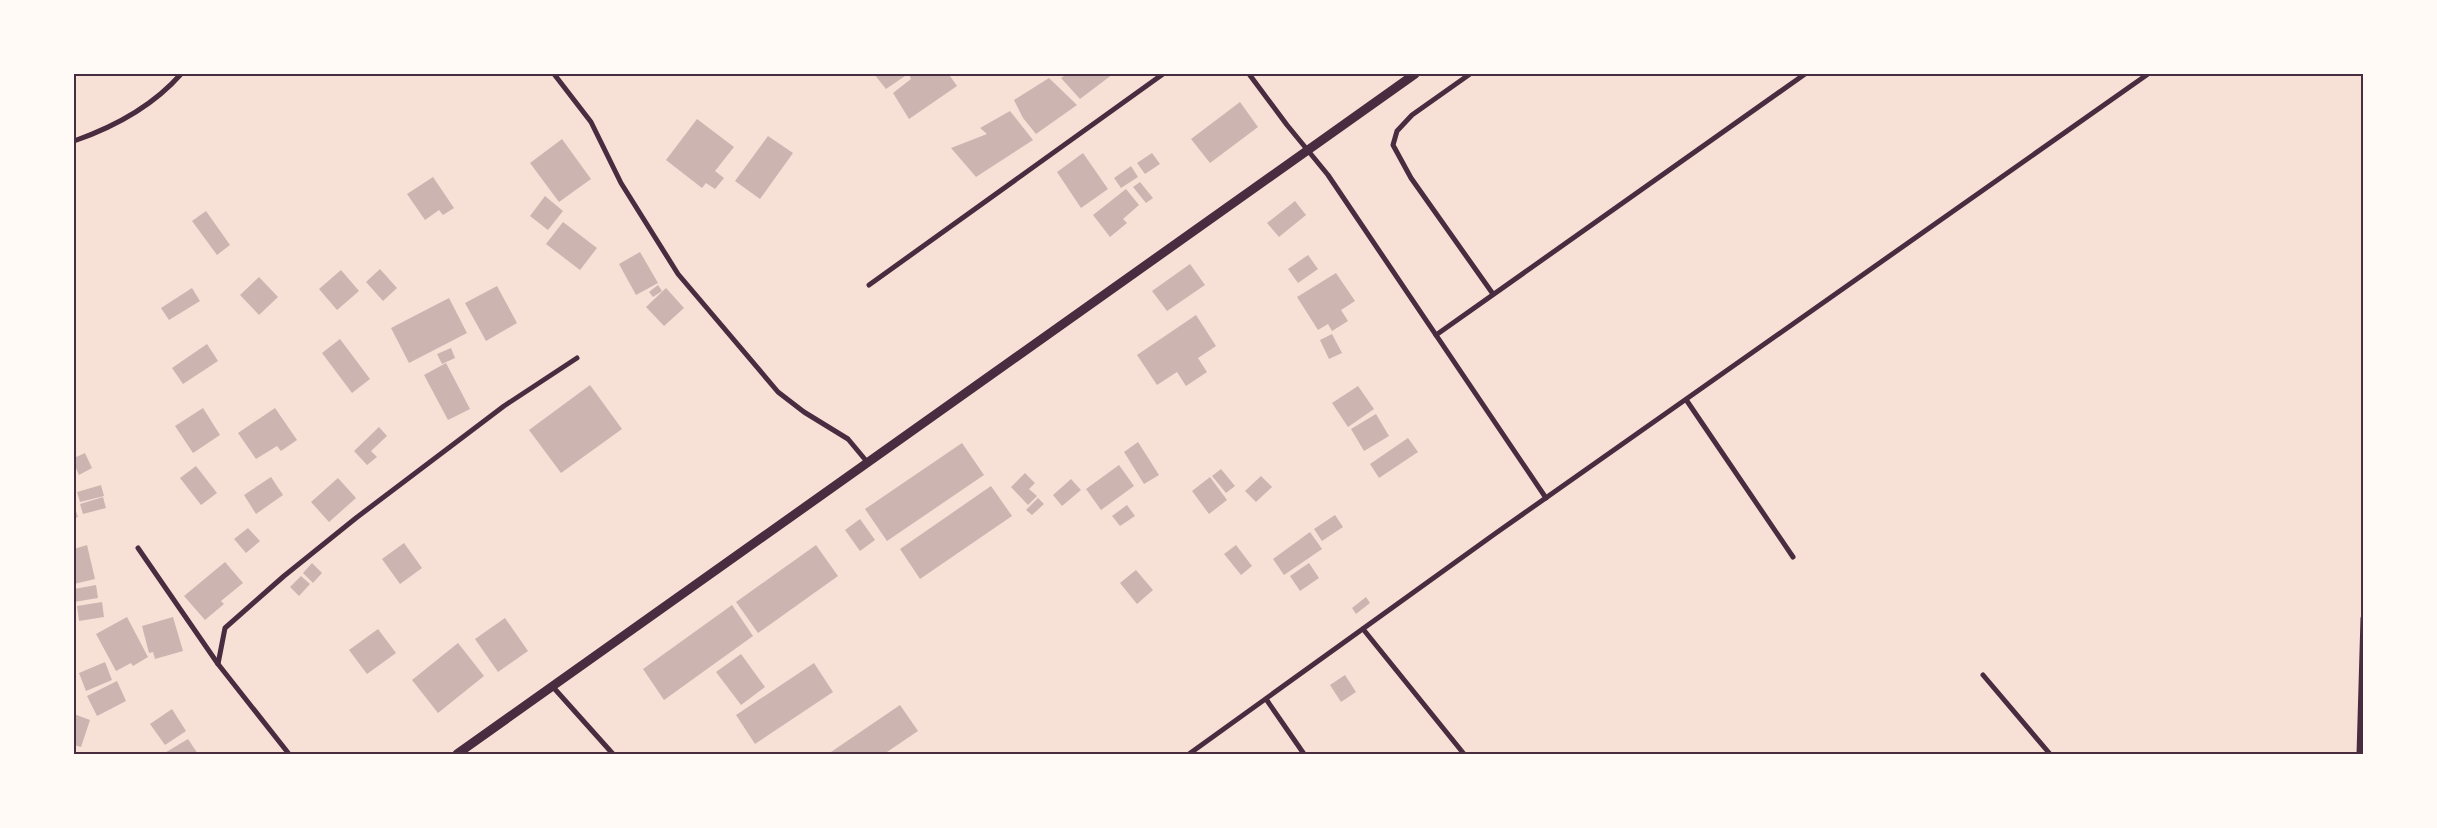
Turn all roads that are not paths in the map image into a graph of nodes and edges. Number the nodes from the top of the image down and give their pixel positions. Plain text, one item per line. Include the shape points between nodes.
1 (182, 74) edge
2 (554, 74) edge
3 (1163, 74) edge
4 (1249, 74) edge
5 (1415, 74) edge
6 (1470, 74) edge
7 (1805, 74) edge
8 (2148, 74) edge
9 (74, 141) edge
10 (1308, 149) junction
11 (869, 285) dead end
12 (1494, 294) junction
13 (1436, 335) junction
14 (577, 358) dead end
15 (1687, 401) junction
16 (868, 463) junction
17 (1546, 498) junction
18 (138, 548) dead end
19 (1792, 557) dead end
20 (2363, 618) edge
21 (1363, 629) junction
22 (218, 664) junction
23 (1983, 675) dead end
24 (553, 687) junction
25 (1266, 699) junction
26 (289, 754) edge
27 (457, 754) edge
28 (613, 754) edge
29 (1189, 754) edge
30 (1304, 754) edge
31 (1464, 754) edge
32 (2050, 754) edge
33 (2359, 754) edge

1 - 9 street via 123,120
2 - 16 street via 591,122 621,183 678,274 778,392 848,439
3 - 11 street
4 - 10 street
5 - 10 street
6 - 12 street via 1412,115 1396,131 1393,146 1411,178
7 - 12 street
8 - 15 street
10 - 13 street
10 - 16 street
12 - 13 street
13 - 17 street
14 - 22 street via 504,406 284,576 225,628
15 - 17 street
15 - 19 street
16 - 24 street
17 - 21 street
18 - 22 street
20 - 33 street
21 - 25 street
21 - 31 street
22 - 26 street
23 - 32 street
24 - 27 street
24 - 28 street
25 - 29 street
25 - 30 street

